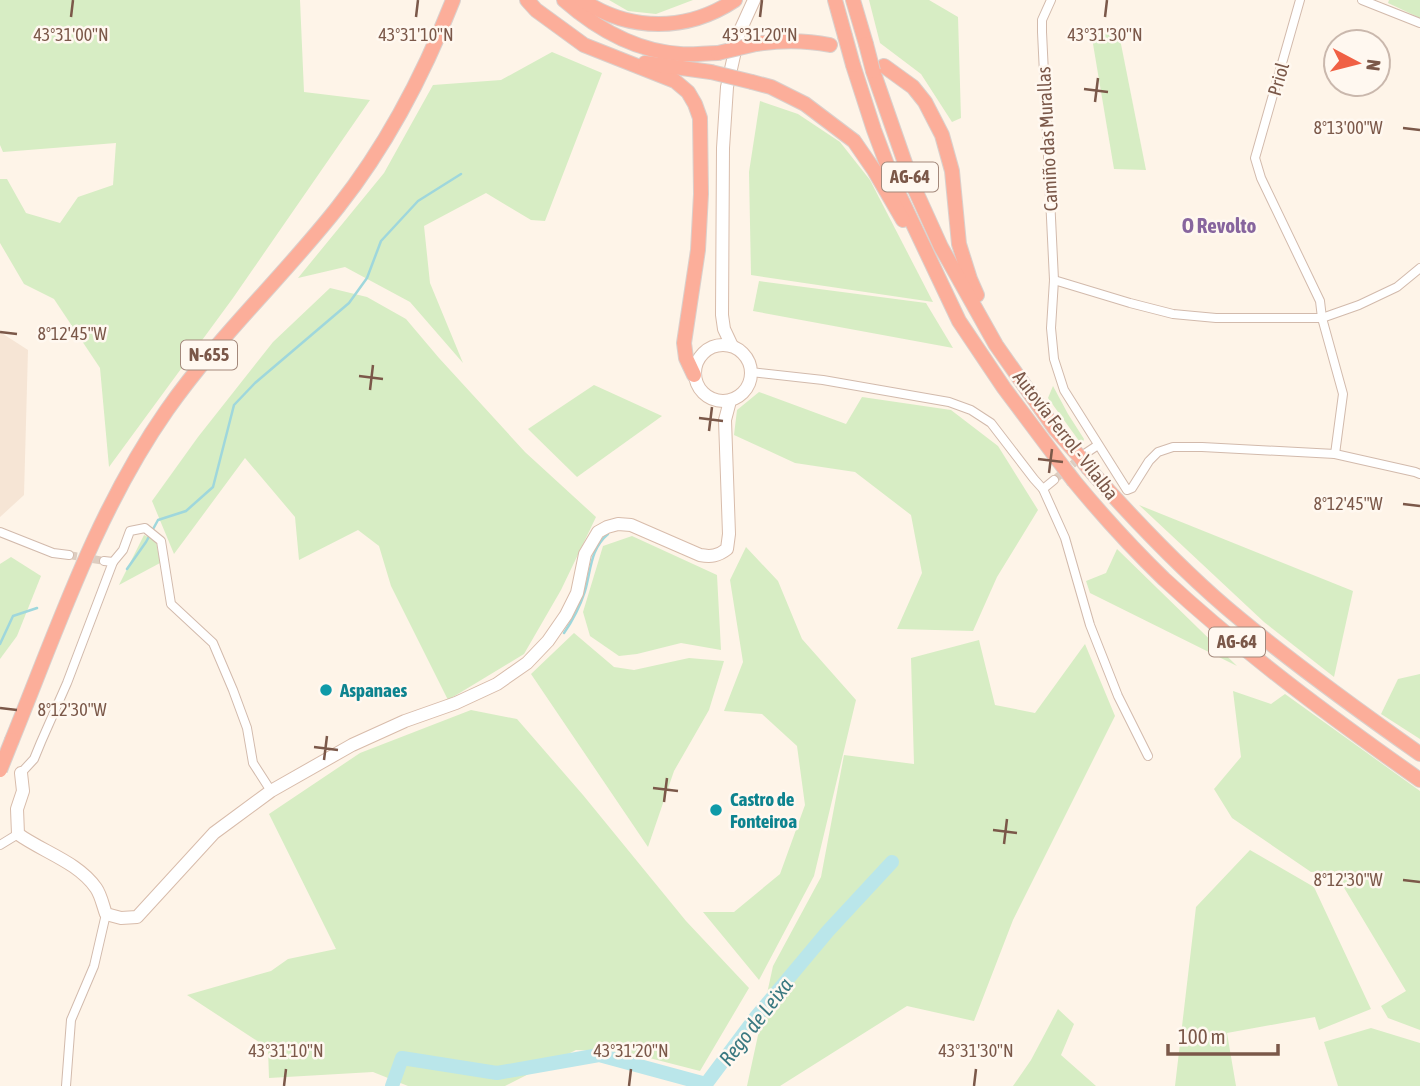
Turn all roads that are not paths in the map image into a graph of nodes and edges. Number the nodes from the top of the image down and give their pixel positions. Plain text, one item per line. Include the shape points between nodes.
1 (453, 0) edge
2 (527, 0) edge
3 (564, 0) edge
4 (582, 0) edge
5 (735, 0) edge
6 (754, 0) edge
7 (835, 0) edge
8 (853, 0) edge
9 (1051, 0) edge
10 (1300, 0) edge
11 (1362, 0) edge
12 (1420, 23) edge
13 (830, 45) dead end
14 (599, 52) junction
15 (879, 69) junction
16 (1420, 268) edge
17 (938, 277) junction
18 (1054, 280) junction
19 (722, 315) junction
20 (1322, 318) junction
21 (996, 345) junction
22 (712, 346) junction
23 (732, 346) junction
24 (751, 372) junction
25 (694, 375) junction
26 (712, 399) junction
27 (730, 401) junction
28 (724, 420) junction
29 (1098, 446) junction
30 (1082, 454) junction
31 (1335, 454) junction
32 (1420, 474) edge
33 (1054, 481) tunnel mouth
34 (1043, 489) junction
35 (0, 532) edge
36 (69, 555) tunnel mouth
37 (1420, 754) edge
38 (1148, 756) dead end
39 (0, 770) edge
40 (21, 773) joint
41 (1420, 780) edge
42 (271, 791) junction
43 (18, 834) junction
44 (0, 845) edge
45 (106, 914) junction
46 (66, 1086) edge

1 - 39 highway, N-655, bridge via 412,93 361,175 211,352 132,464 84,562
2 - 14 highway via 562,30
3 - 13 highway, bridge via 596,26 654,51 718,53 789,40
4 - 5 highway via 621,19 672,24 695,20
6 - 19 street via 739,33 727,87
7 - 17 highway, Autovía Ferrol - Vilalba / AG-64, bridge via 874,130
8 - 15 highway, Autovía Ferrol - Vilalba / AG-64, bridge
9 - 18 street, Camiño das Murallas via 1042,32
10 - 20 street, Priol via 1255,158 1320,301
11 - 12 street
14 - 17 highway, bridge via 752,82 804,104 854,141
14 - 25 highway via 675,81 688,92 700,118 698,250 684,344
15 - 21 highway, Autovía Ferrol - Vilalba / AG-64 via 912,183 941,247
15 - 21 highway via 913,87 942,135 952,171 959,244
16 - 20 street via 1397,287
17 - 41 highway, Autovía Ferrol - Vilalba / AG-64, bridge via 959,321 1004,388 1118,532 1262,663
18 - 20 street via 1173,314
18 - 29 street, Camiño das Murallas via 1054,359 1065,390
19 - 22 street
19 - 23 street
20 - 31 street via 1343,394
21 - 30 highway, Autovía Ferrol - Vilalba / AG-64 via 1055,429
22 - 23 street
22 - 25 street via 699,358
23 - 24 street via 746,356
24 - 27 street via 746,390
24 - 34 street via 824,380 971,410 991,423
25 - 26 street via 698,387
26 - 27 street
26 - 28 street
27 - 28 street
28 - 42 street via 727,549 710,557 631,525 607,527 585,554 577,593 566,615 527,663 497,684 352,745
29 - 30 street
29 - 31 street, Camiño das Murallas via 1127,490 1149,461 1173,447
30 - 37 highway, Autovía Ferrol - Vilalba / AG-64, bridge via 1088,469 1128,514 1238,618
31 - 32 street
33 - 34 street
34 - 38 street via 1065,538 1090,625
35 - 36 street
40 - 42 street via 34,759 54,713 108,561 123,550 130,531 145,528 161,541 171,604 213,643 247,728 253,763
40 - 43 street
42 - 45 street via 214,833 137,917
43 - 44 street
43 - 45 street via 79,869 97,889
45 - 46 street via 94,966 71,1020

